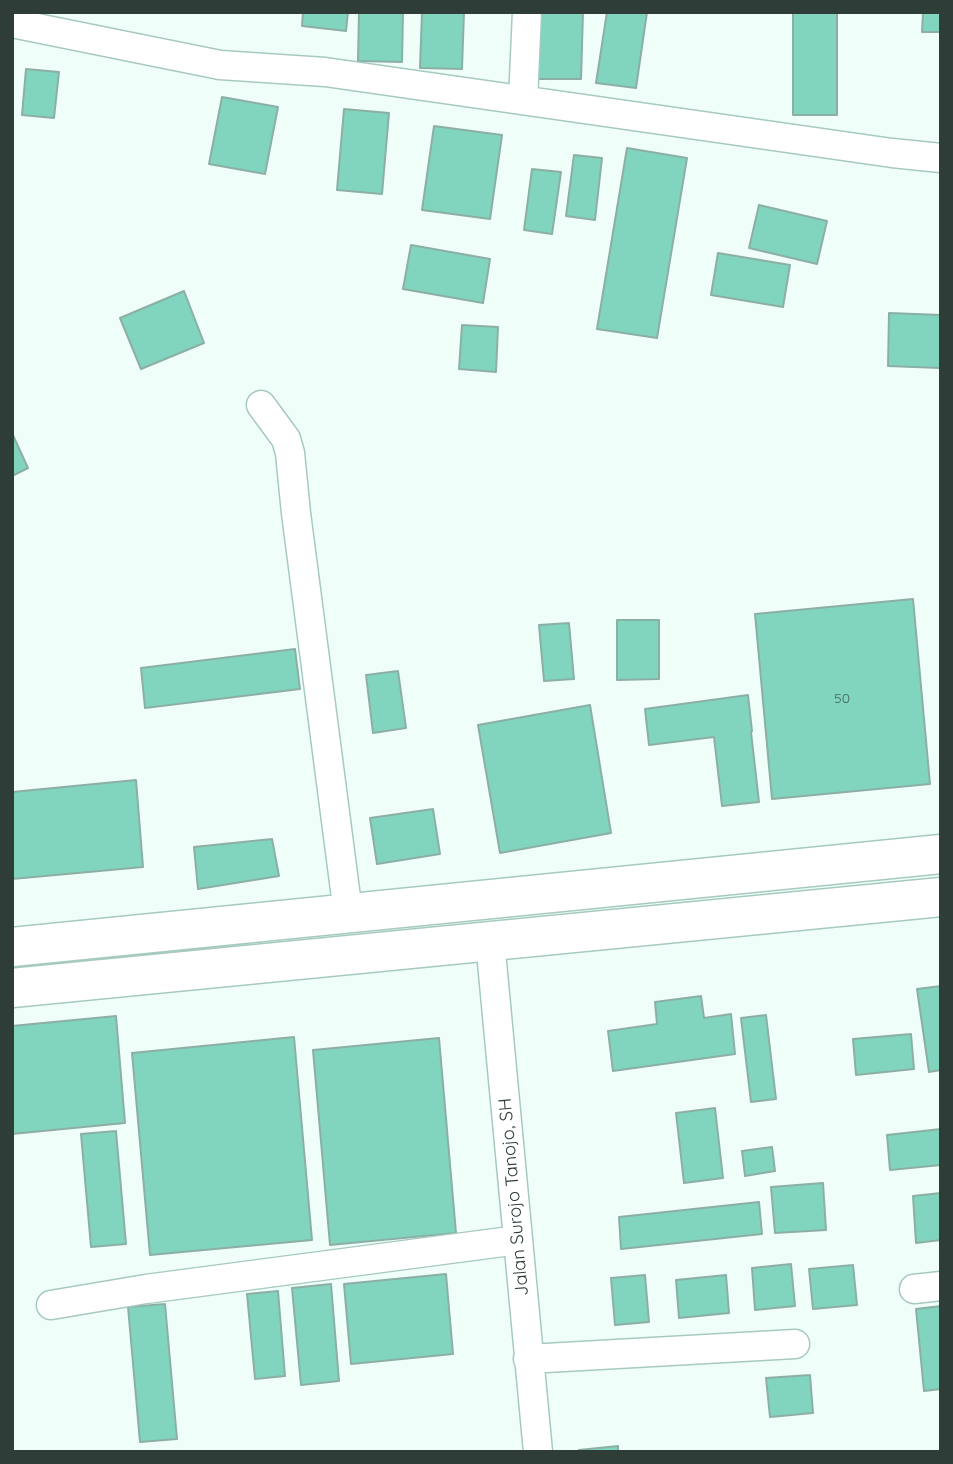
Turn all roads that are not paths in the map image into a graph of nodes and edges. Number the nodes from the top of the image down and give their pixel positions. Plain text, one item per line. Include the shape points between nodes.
1 (527, 12) edge
2 (12, 23) edge
3 (523, 100) junction
4 (941, 158) edge
5 (261, 405) dead end
6 (941, 854) edge
7 (886, 860) junction
8 (941, 897) edge
9 (891, 902) junction
10 (348, 913) junction
11 (212, 927) junction
12 (490, 941) junction
13 (12, 947) edge
14 (218, 968) junction
15 (12, 988) edge
16 (517, 1240) junction
17 (51, 1305) dead end
18 (795, 1344) dead end
19 (528, 1359) junction
20 (538, 1452) edge

1 - 3 street
2 - 3 street via 220,65 325,72
3 - 4 street
5 - 10 street via 286,439 290,453
6 - 7 main road
7 - 9 main road
7 - 10 main road
8 - 9 main road
9 - 12 main road
10 - 11 main road
11 - 13 main road
11 - 14 main road
12 - 14 main road
12 - 16 street, Jalan Surojo Tanojo, SH
14 - 15 main road
16 - 17 street
16 - 19 street, Jalan Surojo Tanojo, SH
18 - 19 street
19 - 20 street, Jalan Surojo Tanojo, SH

